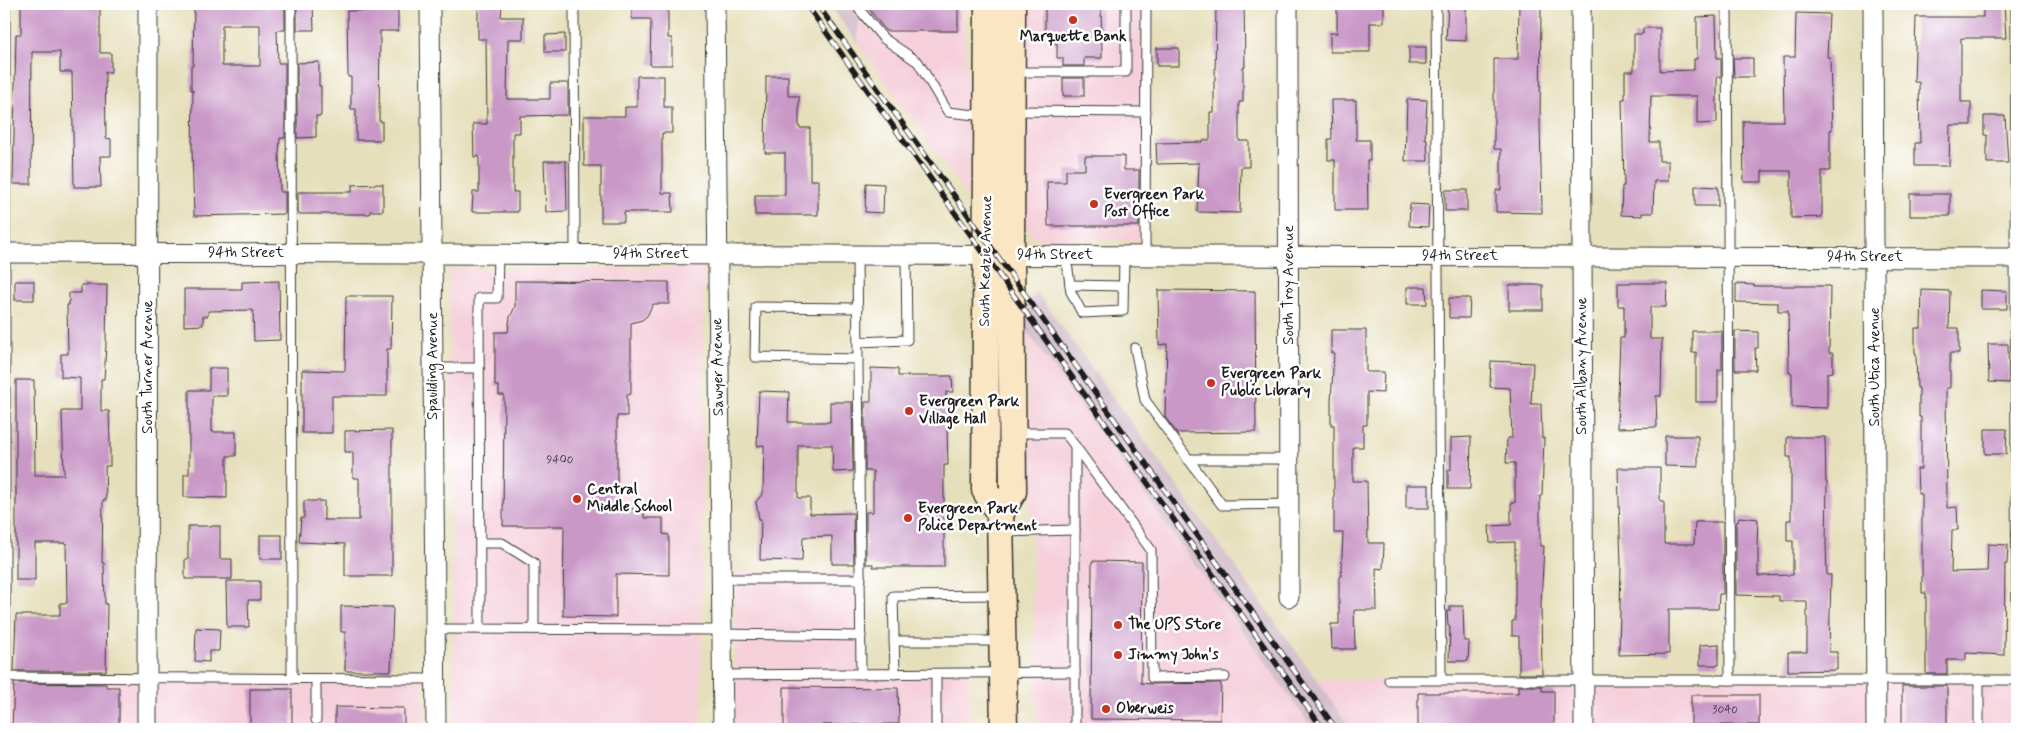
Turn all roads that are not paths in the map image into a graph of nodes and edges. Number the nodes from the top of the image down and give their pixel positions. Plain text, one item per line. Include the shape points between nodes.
1 (5, 4) edge
2 (148, 4) edge
3 (291, 4) edge
4 (430, 4) edge
5 (574, 4) edge
6 (715, 4) edge
7 (860, 4) edge
8 (988, 4) edge
9 (1012, 4) edge
10 (1126, 4) edge
11 (1146, 4) edge
12 (1288, 4) edge
13 (1436, 4) edge
14 (1581, 4) edge
15 (1727, 4) edge
16 (1874, 4) edge
17 (2016, 4) edge
18 (1012, 72) junction
19 (1146, 112) junction
20 (1000, 114) junction
21 (5, 253) edge
22 (148, 253) junction
23 (291, 253) junction
24 (432, 253) junction
25 (498, 253) junction
26 (575, 253) junction
27 (717, 254) junction
28 (857, 254) junction
29 (906, 254) junction
30 (998, 255) junction
31 (1066, 255) junction
32 (1124, 255) junction
33 (1145, 255) junction
34 (1289, 256) junction
35 (1438, 256) junction
36 (1582, 256) junction
37 (1728, 257) junction
38 (1874, 257) junction
39 (2016, 258) edge
40 (1070, 286) junction
41 (1123, 286) junction
42 (858, 308) junction
43 (858, 342) junction
44 (1135, 348) dead end
45 (858, 359) junction
46 (433, 368) junction
47 (479, 368) junction
48 (1012, 434) junction
49 (1075, 446) junction
50 (1187, 459) junction
51 (1290, 459) junction
52 (1290, 504) junction
53 (1000, 523) junction
54 (1075, 530) junction
55 (480, 542) junction
56 (861, 578) junction
57 (721, 579) junction
58 (1002, 595) junction
59 (1289, 597) dead end
60 (435, 628) junction
61 (480, 629) junction
62 (534, 629) junction
63 (722, 632) junction
64 (861, 636) junction
65 (894, 641) junction
66 (1003, 641) junction
67 (2017, 652) edge
68 (1075, 672) junction
69 (862, 674) junction
70 (895, 674) junction
71 (936, 674) junction
72 (1003, 674) junction
73 (722, 675) junction
74 (4, 677) edge
75 (1224, 677) dead end
76 (148, 678) junction
77 (292, 678) junction
78 (316, 679) junction
79 (436, 679) junction
80 (1389, 680) dead end
81 (1441, 680) junction
82 (1584, 680) junction
83 (1730, 680) junction
84 (1876, 680) junction
85 (1979, 680) junction
86 (2017, 680) edge
87 (316, 720) dead end
88 (148, 729) edge
89 (436, 729) edge
90 (723, 729) edge
91 (936, 729) edge
92 (1004, 729) edge
93 (1075, 729) edge
94 (1584, 729) edge
95 (1876, 729) edge
96 (1979, 729) edge

1 - 21 lane
2 - 22 street, South Turner Avenue
3 - 23 lane
4 - 24 street, Spaulding Avenue
5 - 26 lane
6 - 27 street, Sawyer Avenue
7 - 20 lane via 859,10 883,38 918,62 948,112
8 - 20 main road, South Kedzie Avenue
9 - 18 main road, South Kedzie Avenue
10 - 18 lane via 1126,72
11 - 19 lane
12 - 34 street, South Troy Avenue
13 - 35 lane
14 - 36 street, South Albany Avenue
15 - 37 lane
16 - 38 street, South Utica Avenue
17 - 39 lane
18 - 20 main road, South Kedzie Avenue
19 - 20 lane
19 - 33 lane
20 - 30 main road, South Kedzie Avenue
21 - 22 street, 94th Street
21 - 74 lane
22 - 23 street, 94th Street
22 - 76 street, South Turner Avenue
23 - 24 street, 94th Street
23 - 77 lane
24 - 25 street, 94th Street
24 - 46 street, Spaulding Avenue
25 - 26 street, 94th Street
25 - 47 lane via 497,298 479,298
26 - 27 street, 94th Street
27 - 28 street, 94th Street
27 - 57 street, Sawyer Avenue
28 - 29 street, 94th Street
28 - 42 lane
29 - 30 street, 94th Street
29 - 43 lane via 907,340
30 - 31 street, 94th Street
30 - 48 main road, South Kedzie Avenue
30 - 53 main road, South Kedzie Avenue via 985,490
31 - 32 street, 94th Street
31 - 40 lane
32 - 33 street, 94th Street
32 - 41 lane
33 - 34 street, 94th Street
34 - 35 street, 94th Street
34 - 51 street, South Troy Avenue
35 - 36 street, 94th Street
35 - 81 lane
36 - 37 street, 94th Street
36 - 82 street, South Albany Avenue
37 - 38 street, 94th Street
37 - 83 lane
38 - 39 street, 94th Street
38 - 84 street, South Utica Avenue
39 - 67 lane
40 - 41 lane
40 - 41 lane via 1070,292 1082,312 1123,311
42 - 43 lane
42 - 45 lane via 756,307 755,357
43 - 45 lane
44 - 50 lane via 1145,400
45 - 56 lane
46 - 47 lane
46 - 60 street, Spaulding Avenue
47 - 55 lane
48 - 49 lane via 1064,433
48 - 53 main road, South Kedzie Avenue via 1013,492
49 - 54 lane
49 - 75 lane via 1151,550 1152,678
50 - 51 lane
50 - 52 lane via 1222,504
51 - 52 street, South Troy Avenue
52 - 59 street, South Troy Avenue
53 - 54 lane
53 - 58 main road
54 - 68 lane
55 - 61 lane
55 - 62 lane via 502,543 534,563
56 - 57 lane
56 - 64 lane
57 - 63 street, Sawyer Avenue
58 - 65 lane via 894,596
58 - 66 main road
60 - 61 lane
60 - 79 street, Spaulding Avenue
61 - 62 lane
62 - 63 lane
63 - 64 lane
63 - 73 street, Sawyer Avenue
64 - 69 lane
65 - 66 lane
65 - 70 lane
66 - 72 main road
68 - 72 lane
68 - 93 lane
69 - 70 lane
69 - 73 lane
70 - 71 lane
71 - 72 lane
71 - 91 lane
72 - 92 main road
73 - 90 street, Sawyer Avenue
74 - 76 lane
76 - 77 lane
76 - 88 street, South Turner Avenue
77 - 78 lane
78 - 79 lane
78 - 87 lane
79 - 89 street, Spaulding Avenue
80 - 81 lane
81 - 82 lane
82 - 83 lane
82 - 94 street, South Albany Avenue
83 - 84 lane
84 - 85 lane
84 - 95 street, South Utica Avenue
85 - 86 lane
85 - 96 lane

